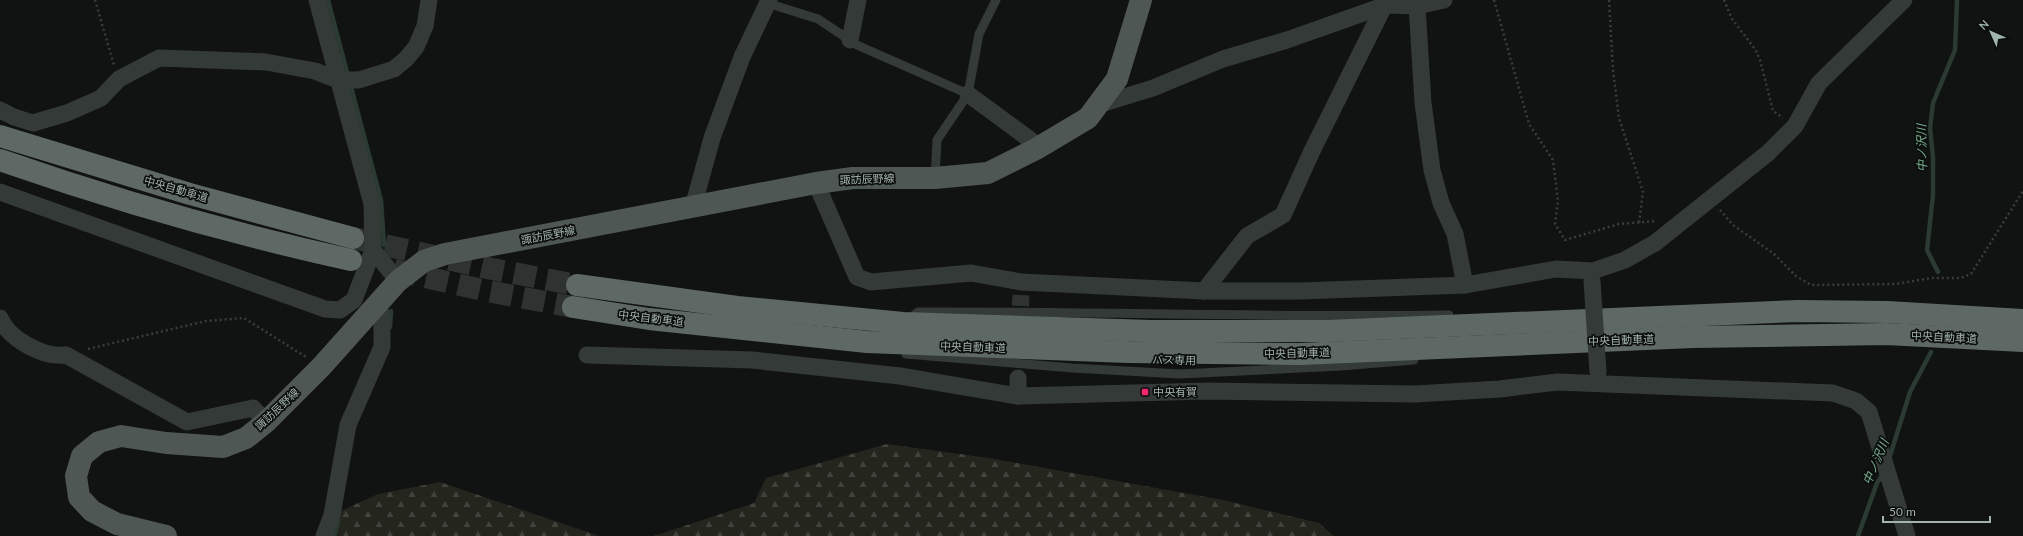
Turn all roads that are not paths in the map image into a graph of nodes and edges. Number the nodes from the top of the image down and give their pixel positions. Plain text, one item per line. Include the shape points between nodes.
1 (317, 0) edge
2 (429, 0) edge
3 (858, 0) edge
4 (996, 0) edge
5 (1141, 0) edge
6 (1444, 0) edge
7 (1904, 0) edge
8 (767, 1) edge
9 (1386, 2) edge
10 (1417, 6) junction
11 (850, 40) junction
12 (338, 80) junction
13 (968, 94) junction
14 (1098, 105) junction
15 (0, 110) edge
16 (0, 136) edge
17 (1040, 147) junction
18 (0, 160) edge
19 (935, 178) junction
20 (816, 183) junction
21 (0, 192) edge
22 (694, 207) junction
23 (353, 238) tunnel mouth
24 (373, 250) junction
25 (351, 260) tunnel mouth
26 (1592, 276) junction
27 (398, 281) junction
28 (577, 285) tunnel mouth
29 (1465, 285) junction
30 (1204, 291) junction
31 (378, 303) junction
32 (573, 307) tunnel mouth
33 (1494, 314) dead end
34 (1456, 315) dead end
35 (0, 318) edge
36 (2023, 320) edge
37 (903, 323) junction
38 (1515, 323) junction
39 (2023, 341) edge
40 (867, 342) junction
41 (1481, 346) junction
42 (587, 355) dead end
43 (1599, 377) junction
44 (1018, 378) dead end
45 (1018, 396) junction
46 (266, 422) junction
47 (166, 536) edge
48 (324, 536) edge
49 (1907, 536) edge

1 - 12 street
2 - 12 street via 425,26 416,47 406,59 394,69 359,80
3 - 11 street
4 - 13 lane via 978,34
5 - 14 main road, 諏訪辰野線 via 1117,80
6 - 10 street
7 - 26 street via 1819,83 1795,126 1768,153 1655,243
8 - 11 lane via 818,19
8 - 22 street via 712,138
9 - 10 street
9 - 14 street via 1287,40 1223,59 1153,88
9 - 30 street via 1283,215 1247,236
10 - 29 street via 1423,103 1432,170 1441,203 1454,234
11 - 13 lane
12 - 15 street via 315,71 266,62 159,58 119,79 101,98 67,113 32,122
12 - 24 street via 372,204
13 - 17 street
13 - 19 lane via 937,140
14 - 17 main road, 諏訪辰野線 via 1088,118
16 - 23 highway, 中央自動車道 via 190,194
17 - 19 main road, 諏訪辰野線 via 988,173
18 - 25 highway via 179,217 271,243
19 - 20 main road, 諏訪辰野線 via 853,178
20 - 22 main road, 諏訪辰野線
20 - 30 street via 857,277 871,282 971,273 1021,289
21 - 24 street via 325,309 340,310 354,300
22 - 27 main road, 諏訪辰野線 via 516,242 468,248 424,261
24 - 27 street
26 - 29 street via 1556,269
26 - 43 street, bridge
27 - 31 main road, 諏訪辰野線
28 - 37 highway, 中央自動車道 via 737,307
29 - 30 street via 1301,291
31 - 46 main road, 諏訪辰野線 via 321,367
31 - 48 street via 382,318 382,347 348,425 332,515
32 - 40 highway, 中央自動車道 via 650,319
33 - 38 lane
34 - 37 lane via 918,312
35 - 46 street via 19,339 34,350 56,356 66,355 187,422 253,408
36 - 38 highway, 中央自動車道 via 1798,311
37 - 38 highway, 中央自動車道 via 1151,331 1328,331
39 - 41 highway, 中央自動車道 via 1886,334 1693,337
40 - 41 highway, 中央自動車道 via 1104,351 1300,354
40 - 41 lane, バス専用 via 900,354 1180,374 1341,366 1463,355
42 - 45 street via 752,360 900,376
43 - 45 street via 1500,389 1416,394 1208,391
43 - 49 street via 1834,393 1856,400 1869,412
44 - 45 street
46 - 47 main road, 諏訪辰野線 via 246,438 223,447 166,443 121,436 99,442 82,456 76,476 79,497 92,511 117,524

